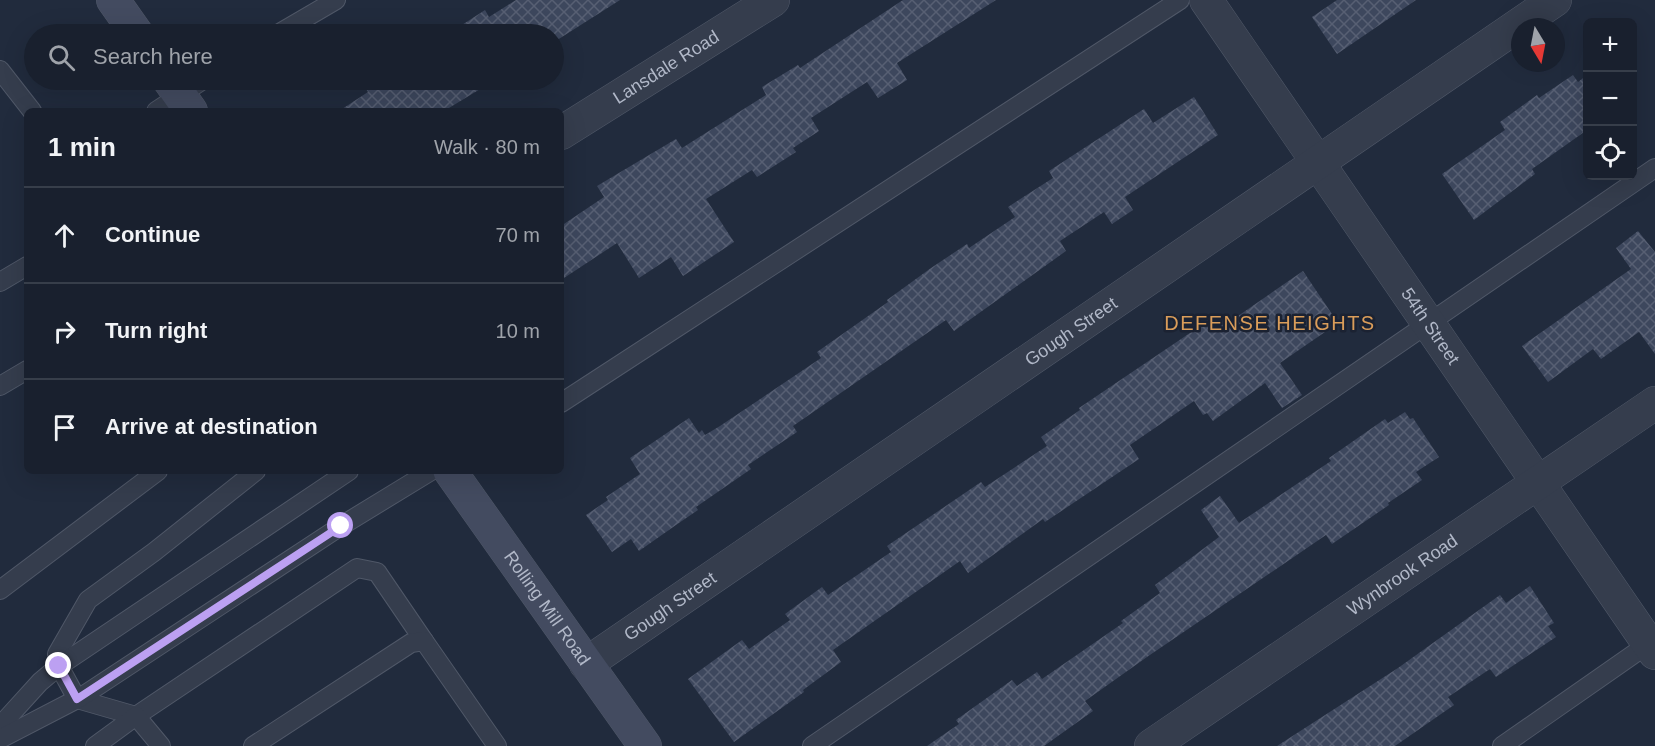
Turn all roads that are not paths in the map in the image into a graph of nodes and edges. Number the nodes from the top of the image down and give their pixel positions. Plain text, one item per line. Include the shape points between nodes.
1 (113, 0) edge
2 (336, 0) edge
3 (773, 0) edge
4 (1180, 0) edge
5 (1206, 0) edge
6 (1555, 0) edge
7 (130, 24) edge
8 (295, 24) edge
9 (0, 70) edge
10 (30, 108) edge
11 (564, 131) edge
12 (1318, 164) junction
13 (1655, 168) edge
14 (24, 268) edge
15 (0, 282) edge
16 (1430, 323) junction
17 (24, 372) edge
18 (0, 386) edge
19 (564, 401) edge
20 (1655, 403) edge
21 (154, 474) edge
22 (252, 474) edge
23 (345, 474) edge
24 (443, 474) edge
25 (448, 474) edge
26 (1539, 482) junction
27 (0, 590) edge
28 (424, 641) junction
29 (1653, 645) edge
30 (586, 664) junction
31 (59, 666) junction
32 (77, 699) junction
33 (136, 716) junction
34 (0, 726) edge
35 (0, 739) edge
36 (95, 746) edge
37 (160, 746) edge
38 (253, 746) edge
39 (497, 746) edge
40 (645, 746) edge
41 (812, 746) edge
42 (1151, 746) edge
43 (1502, 746) edge

1 - 7 street
2 - 8 lane
3 - 11 street, Lansdale Road
4 - 19 lane
5 - 12 street, 54th Street
6 - 12 street, Gough Street
9 - 10 lane
12 - 16 street, 54th Street
12 - 30 street, Gough Street
13 - 16 lane
14 - 15 lane
16 - 26 street, 54th Street
16 - 41 lane
17 - 18 lane
20 - 26 street, Wynbrook Road
21 - 27 lane
22 - 31 lane via 88,600 57,654
23 - 31 lane
24 - 32 lane via 341,526
25 - 30 street, Rolling Mill Road
26 - 29 street, 54th Street
26 - 42 street, Wynbrook Road
28 - 33 lane via 377,572 357,568
28 - 38 lane via 411,643
28 - 39 lane
29 - 43 lane
30 - 40 street, Rolling Mill Road
31 - 32 lane
31 - 34 lane
32 - 33 lane
32 - 35 lane
33 - 36 lane
33 - 37 lane

